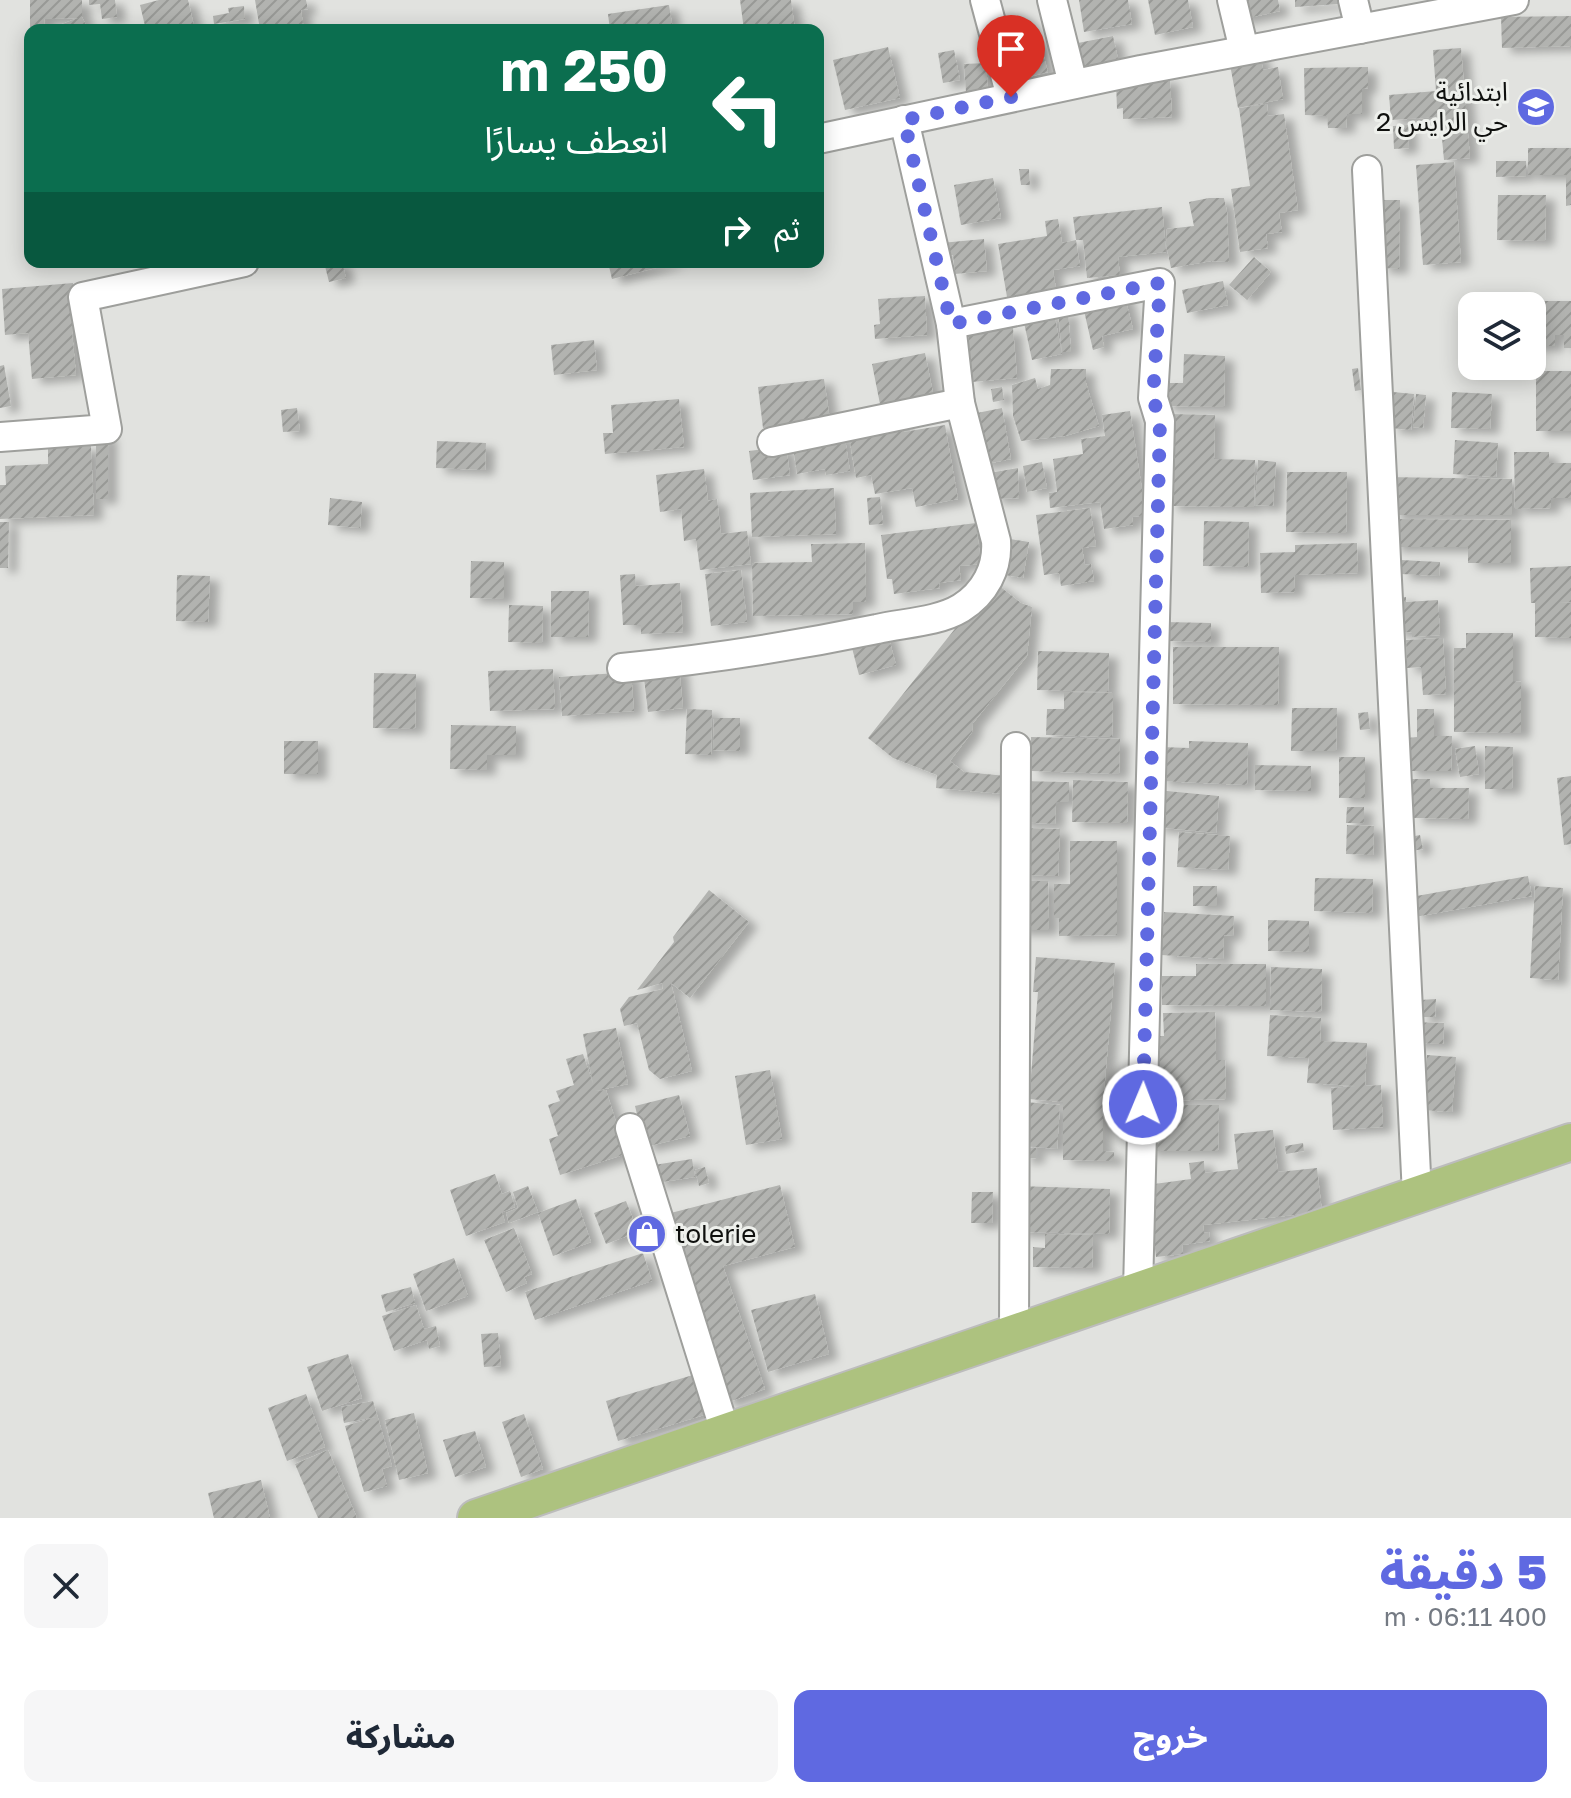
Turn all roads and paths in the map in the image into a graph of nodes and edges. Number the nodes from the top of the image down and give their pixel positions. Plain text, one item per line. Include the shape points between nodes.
1 (985, 0) edge
2 (1052, 0) edge
3 (1232, 0) edge
4 (1353, 0) edge
5 (1514, 0) edge
6 (1473, 4) edge
7 (1360, 29) junction
8 (1244, 50) junction
9 (1073, 84) junction
10 (1011, 97) junction
11 (904, 120) junction
12 (824, 138) edge
13 (1367, 170) dead end
14 (216, 268) edge
15 (951, 324) junction
16 (960, 403) junction
17 (0, 437) edge
18 (772, 442) dead end
19 (622, 668) dead end
20 (1016, 747) dead end
21 (630, 1128) dead end
22 (1571, 1142) edge
23 (1417, 1195) junction
24 (1138, 1290) junction
25 (1014, 1332) junction
26 (725, 1431) junction
27 (476, 1518) edge

1 - 10 street
2 - 9 street
3 - 8 street
4 - 7 street
5 - 6 street
6 - 7 street
7 - 8 street
8 - 9 street
9 - 10 street
10 - 11 street
11 - 12 street
11 - 15 street
13 - 23 street
14 - 17 street via 83,297 107,429
15 - 16 street
15 - 24 street via 1160,283 1153,398 1160,421
16 - 18 street
16 - 19 street via 997,558 982,589 959,609 778,649
20 - 25 street
21 - 26 street
22 - 23 main road
23 - 24 main road
24 - 25 main road
25 - 26 main road
26 - 27 main road

